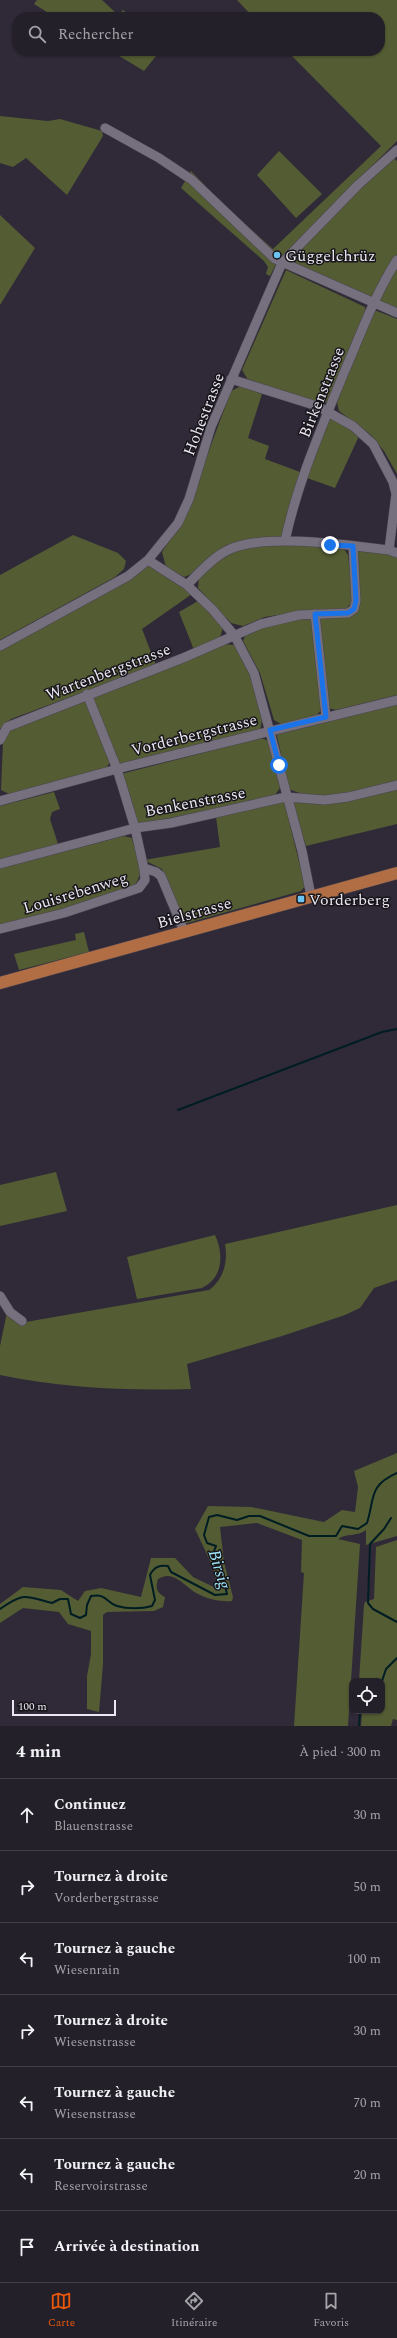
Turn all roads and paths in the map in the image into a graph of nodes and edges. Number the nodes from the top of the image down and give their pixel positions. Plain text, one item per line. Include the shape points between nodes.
1 (105, 128) dead end
2 (396, 153) edge
3 (397, 260) edge
4 (282, 263) junction
5 (373, 303) junction
6 (397, 313) edge
7 (231, 379) junction
8 (328, 411) junction
9 (396, 493) edge
10 (285, 540) junction
11 (353, 546) junction
12 (393, 551) edge
13 (148, 560) junction
14 (187, 585) junction
15 (315, 614) junction
16 (234, 635) junction
17 (0, 646) edge
18 (88, 694) junction
19 (397, 700) edge
20 (326, 717) junction
21 (270, 730) junction
22 (0, 740) edge
23 (117, 769) junction
24 (397, 785) edge
25 (286, 797) junction
26 (0, 801) edge
27 (135, 828) junction
28 (0, 864) edge
29 (144, 868) junction
30 (397, 873) edge
31 (311, 896) junction
32 (0, 930) edge
33 (184, 931) junction
34 (0, 983) edge
35 (0, 1296) edge
36 (22, 1320) dead end

1 - 4 street via 192,180 256,243
2 - 4 street, Hohestrasse via 351,191
3 - 5 street, Birkenstrasse
4 - 5 street
4 - 7 street, Hohestrasse
5 - 6 street
5 - 8 street, Birkenstrasse
7 - 8 street
7 - 13 street, Hohestrasse via 211,427 189,499 178,523
8 - 9 street via 354,426 373,444
8 - 10 street, Birkenstrasse via 292,509
9 - 12 street
10 - 11 street
10 - 14 street via 245,544 226,551 209,563
11 - 12 street
11 - 15 street, Wartenbergstrasse via 356,601 354,609 348,613
13 - 14 street
13 - 17 street, Hohestrasse via 128,576
14 - 16 street via 209,605
15 - 16 street, Wartenbergstrasse via 261,624
15 - 20 street
16 - 18 street, Wartenbergstrasse via 183,658
16 - 21 street via 254,673
18 - 22 street, Wartenbergstrasse via 7,727
18 - 23 street, Louisrebenweg
19 - 20 street, Vorderbergstrasse
20 - 21 street, Vorderbergstrasse
21 - 23 street, Vorderbergstrasse
21 - 25 street
23 - 26 street, Vorderbergstrasse
23 - 27 street, Louisrebenweg
24 - 25 street, Benkenstrasse via 348,798 329,800
25 - 27 street, Benkenstrasse via 171,823
25 - 31 street via 302,851
27 - 28 street, Benkenstrasse
27 - 29 street, Louisrebenweg
29 - 32 street, Louisrebenweg via 145,880 139,888 64,913
29 - 33 street, Louisrebenweg via 160,876
30 - 31 main road, Bielstrasse
31 - 33 main road, Bielstrasse
33 - 34 main road, Bielstrasse
35 - 36 street via 10,1312

